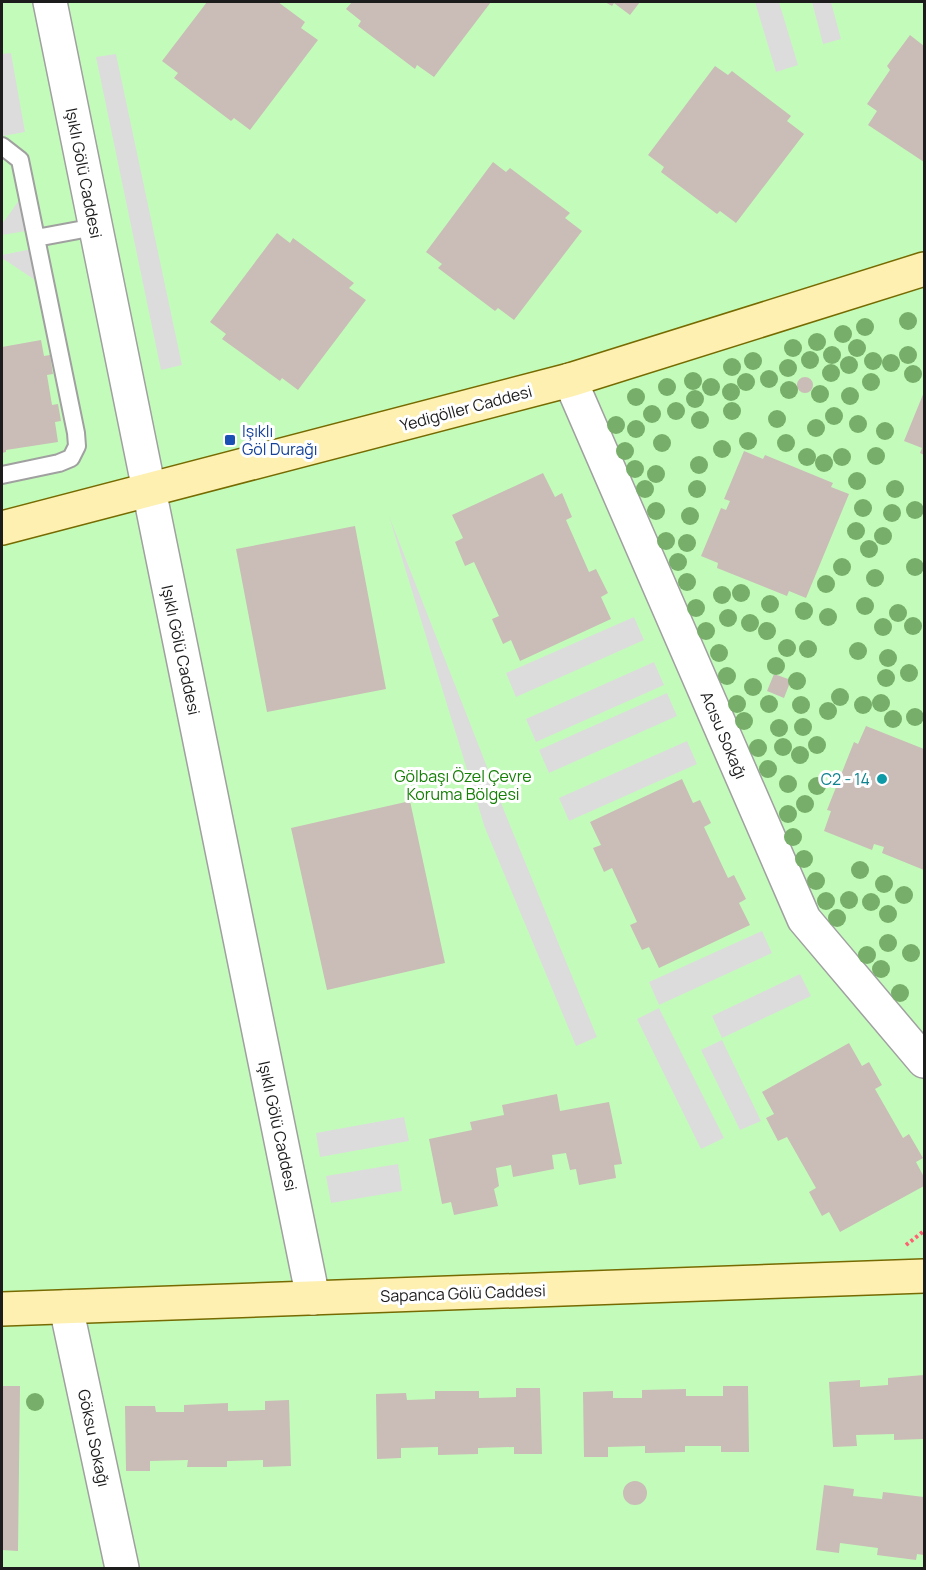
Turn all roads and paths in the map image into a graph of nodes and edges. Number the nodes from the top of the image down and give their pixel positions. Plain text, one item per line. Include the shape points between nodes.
1 (50, 2) edge
2 (2, 146) edge
3 (95, 227) junction
4 (36, 238) junction
5 (924, 269) edge
6 (570, 380) junction
7 (2, 475) edge
8 (148, 490) junction
9 (2, 528) edge
10 (924, 1060) edge
11 (924, 1276) edge
12 (313, 1298) junction
13 (66, 1307) junction
14 (2, 1309) edge
15 (123, 1569) edge

1 - 3 street, Işıklı Gölü Caddesi
2 - 4 lane via 20,160
3 - 4 lane
3 - 8 street, Işıklı Gölü Caddesi
4 - 7 lane via 77,446 71,458 59,463
5 - 6 street, Yedigöller Caddesi
6 - 8 street, Yedigöller Caddesi
6 - 10 street, Acısu Sokağı via 804,919
8 - 9 street, Yedigöller Caddesi
8 - 12 street, Işıklı Gölü Caddesi
11 - 12 street, Sapanca Gölü Caddesi
12 - 13 street, Sapanca Gölü Caddesi
13 - 14 street, Sapanca Gölü Caddesi
13 - 15 street, Göksu Sokağı

